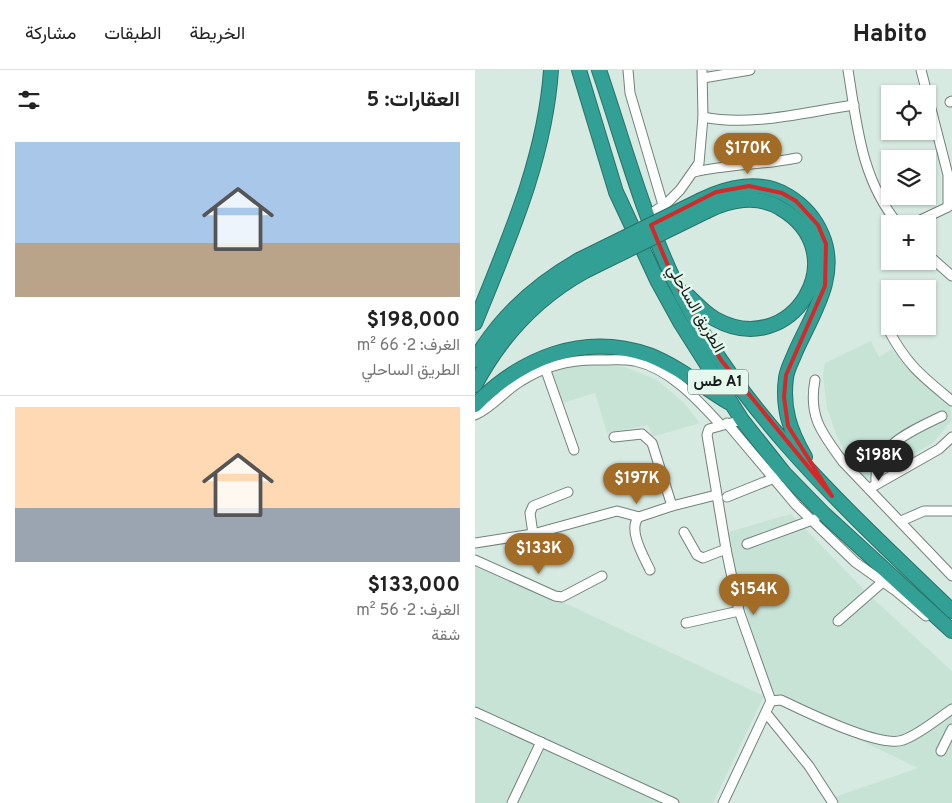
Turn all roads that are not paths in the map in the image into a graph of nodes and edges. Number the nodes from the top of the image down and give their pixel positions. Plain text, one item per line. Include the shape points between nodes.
1 (551, 70) edge
2 (579, 70) edge
3 (599, 70) edge
4 (628, 70) edge
5 (749, 70) edge
6 (848, 70) edge
7 (921, 70) edge
8 (703, 74) edge
9 (853, 105) junction
10 (703, 117) junction
11 (797, 158) dead end
12 (694, 172) junction
13 (663, 205) junction
14 (704, 206) junction
15 (950, 207) edge
16 (892, 215) edge
17 (932, 215) edge
18 (647, 216) junction
19 (936, 262) edge
20 (582, 266) junction
21 (952, 276) edge
22 (674, 280) junction
23 (475, 323) edge
24 (891, 335) edge
25 (475, 360) edge
26 (545, 368) junction
27 (815, 380) dead end
28 (475, 385) edge
29 (952, 401) edge
30 (731, 404) junction
31 (479, 408) edge
32 (475, 415) edge
33 (942, 416) dead end
34 (742, 420) junction
35 (475, 421) edge
36 (723, 424) junction
37 (952, 436) edge
38 (614, 437) dead end
39 (574, 450) dead end
40 (779, 476) junction
41 (873, 486) junction
42 (568, 492) dead end
43 (716, 495) junction
44 (833, 496) junction
45 (727, 497) dead end
46 (672, 506) junction
47 (952, 511) edge
48 (639, 517) junction
49 (818, 517) junction
50 (901, 521) junction
51 (684, 532) dead end
52 (533, 534) junction
53 (475, 543) edge
54 (747, 544) dead end
55 (726, 549) junction
56 (475, 560) edge
57 (650, 570) dead end
58 (602, 576) dead end
59 (952, 576) edge
60 (887, 579) junction
61 (739, 611) junction
62 (952, 611) edge
63 (838, 620) dead end
64 (686, 623) dead end
65 (950, 629) edge
66 (771, 701) junction
67 (952, 709) edge
68 (475, 712) edge
69 (766, 713) junction
70 (952, 729) edge
71 (541, 742) junction
72 (941, 751) dead end
73 (512, 803) edge
74 (674, 803) edge
75 (723, 803) edge
76 (833, 803) edge

1 - 23 highway via 543,131 531,174
2 - 30 highway, الطريق الساحلي / طس A1 via 616,192 657,282
3 - 18 highway, الطريق الساحلي
4 - 13 street via 630,93
5 - 8 street
6 - 9 street
7 - 15 street via 948,175
8 - 10 street
9 - 10 street via 743,121
9 - 16 street via 860,146 871,182
10 - 12 street via 701,151
11 - 12 street
12 - 13 street
13 - 18 street
14 - 20 highway, bridge
14 - 22 highway via 757,200 792,215 806,230 814,247 815,268 810,289 793,314 778,323 758,329 736,328 714,319
14 - 44 highway via 731,188 767,188 796,201 818,225 826,244 825,286 786,375 784,397 789,426 804,456
15 - 17 street
18 - 22 highway, الطريق الساحلي
19 - 21 street
20 - 25 highway via 537,288 495,330
20 - 28 highway via 527,312 498,348
22 - 44 highway, الطريق الساحلي via 721,360 796,456
24 - 29 street via 903,357
26 - 31 street
26 - 36 street via 577,359 635,361 682,386
26 - 39 street
27 - 41 street via 812,398 817,424 843,462
30 - 31 highway via 675,368 648,355 617,348 589,347 562,350 515,370 493,386
30 - 34 highway, الطريق الساحلي / طس A1
31 - 32 street
31 - 35 street
33 - 41 street via 903,436 885,452 876,464
34 - 36 street
34 - 40 highway, الطريق الساحلي / طس A1
36 - 40 street
36 - 43 street via 709,429 707,435
37 - 41 street via 939,450
38 - 46 street via 642,434 652,443
40 - 45 street
40 - 49 highway, الطريق الساحلي / طس A1
41 - 50 street
42 - 52 street via 533,506 530,513
43 - 46 street
43 - 55 street
44 - 62 highway, الطريق الساحلي
46 - 48 street
47 - 50 street via 924,511
48 - 52 street via 617,511
48 - 57 street via 634,528
49 - 54 street
49 - 60 highway, الطريق الساحلي / طس A1
50 - 59 street
51 - 55 street via 697,555 703,558
52 - 53 street
55 - 61 street
56 - 58 street via 562,597
60 - 63 street
60 - 65 highway, الطريق الساحلي / طس A1
61 - 64 street
61 - 66 street
66 - 67 street via 781,700 862,735 893,742 904,740
66 - 69 street
68 - 71 street
69 - 75 street
69 - 76 street via 809,766
70 - 72 street
71 - 73 street
71 - 74 street

